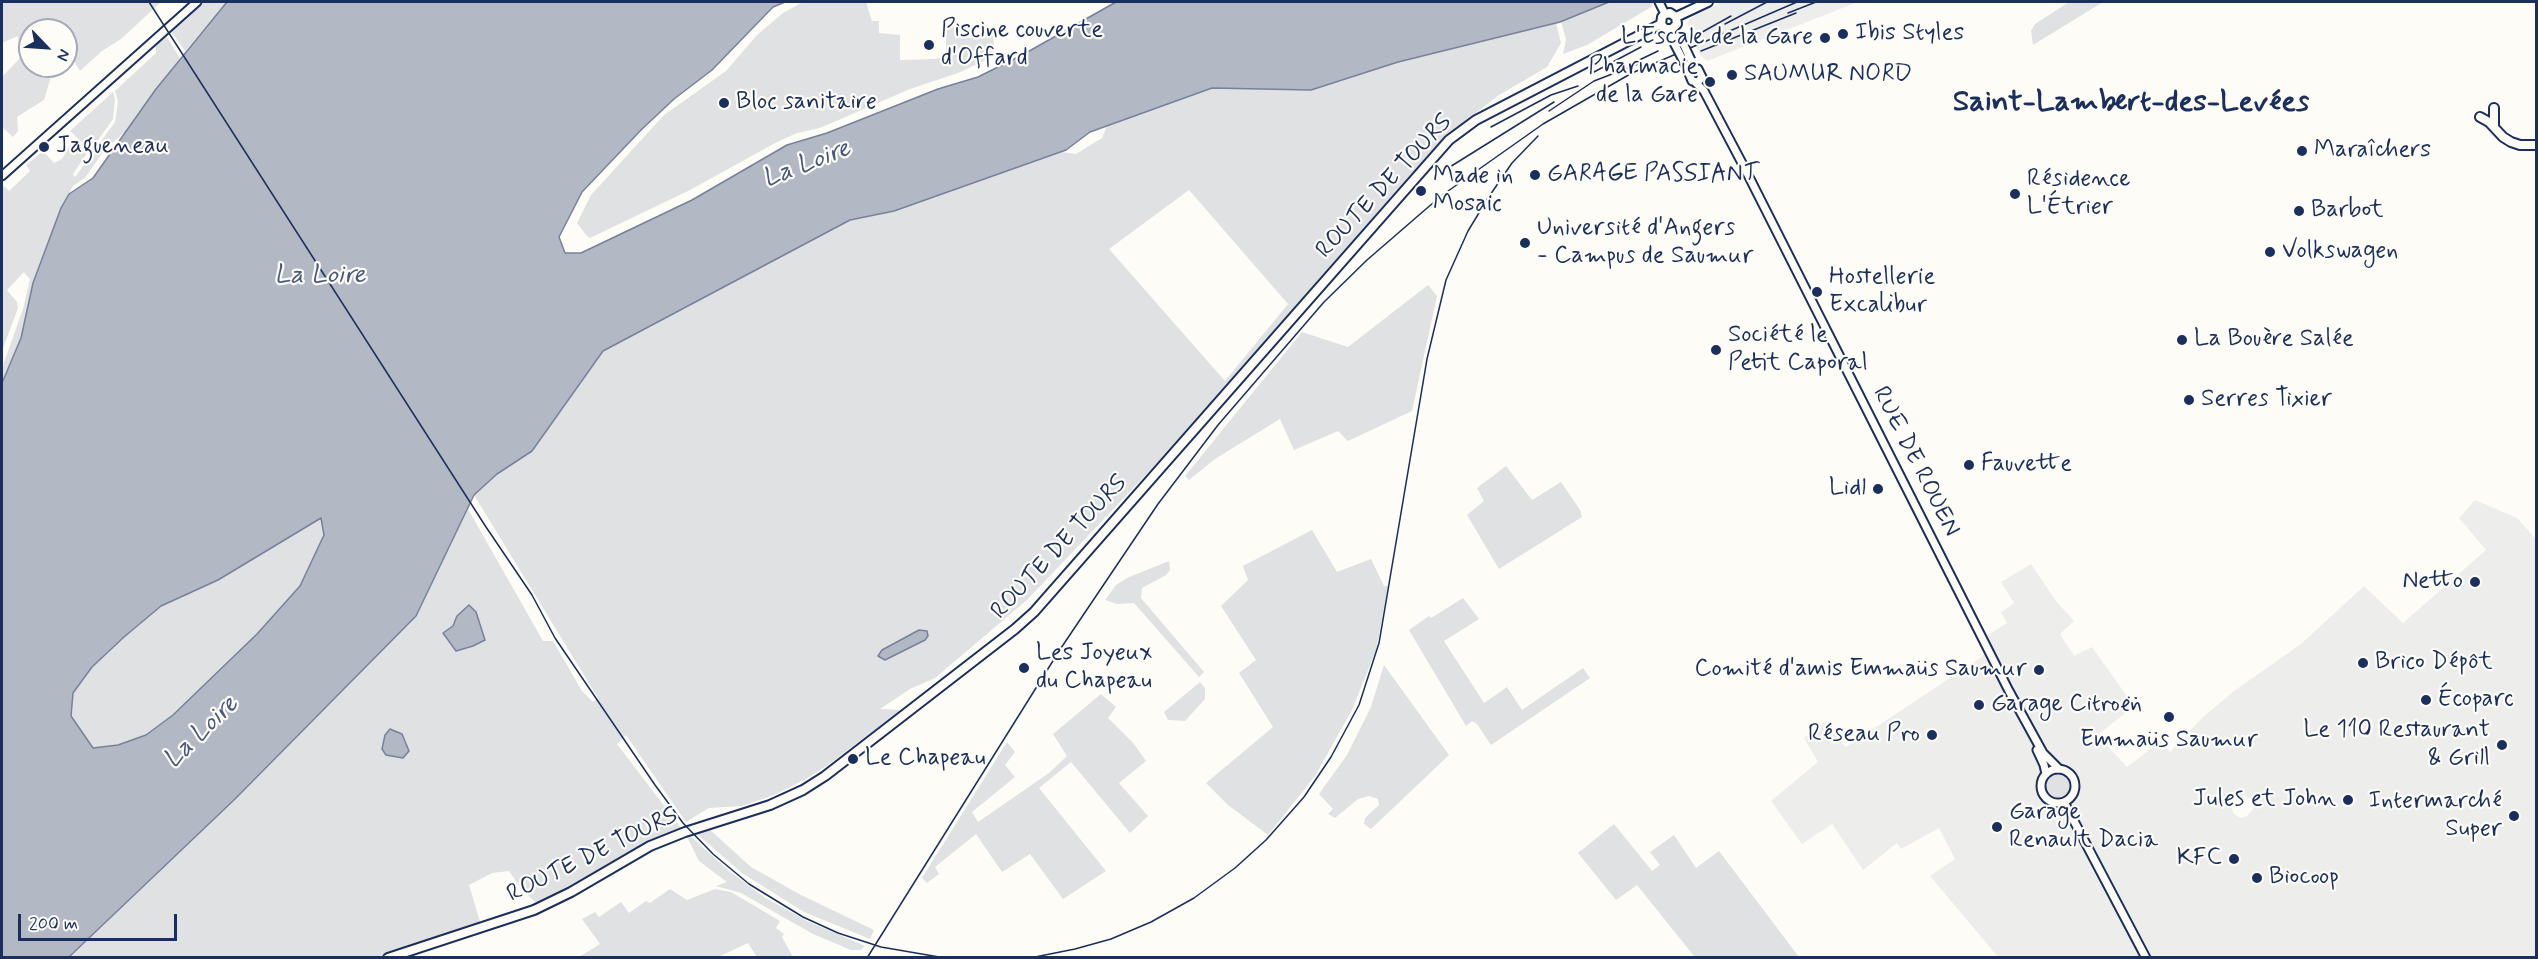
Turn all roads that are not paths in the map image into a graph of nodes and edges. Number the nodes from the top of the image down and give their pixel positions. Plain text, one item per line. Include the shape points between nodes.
1 (197, 2) edge
2 (1708, 2) edge
3 (1660, 3) edge
4 (1665, 14) junction
5 (1676, 21) junction
6 (1664, 27) junction
7 (1677, 41) junction
8 (1688, 62) junction
9 (1697, 69) junction
10 (1689, 73) junction
11 (1698, 80) junction
12 (2494, 108) dead end
13 (2480, 117) dead end
14 (2494, 126) junction
15 (2536, 144) edge
16 (2, 176) edge
17 (2009, 691) junction
18 (2059, 769) junction
19 (2046, 774) junction
20 (2064, 802) junction
21 (388, 957) edge
22 (2146, 957) edge

1 - 16 main road
2 - 5 main road
3 - 4 main road
4 - 5 main road via 1670,13
4 - 6 main road via 1661,19
5 - 6 main road via 1672,29
5 - 7 main road
6 - 7 main road
6 - 21 main road, ROUTE DE TOURS via 1476,120 1449,140 1034,612 825,776 770,805 650,846 534,910
7 - 8 main road, bridge
8 - 9 main road
8 - 10 main road
9 - 10 main road
9 - 11 main road via 1701,72
10 - 11 main road via 1691,80
11 - 17 main road, RUE DE ROUEN
12 - 14 main road
13 - 14 main road
14 - 15 main road via 2511,142
17 - 18 main road, RUE DE ROUEN via 2043,753
17 - 19 main road, RUE DE ROUEN
18 - 19 main road
18 - 20 main road via 2070,774 2075,784 2072,795
19 - 20 main road via 2040,786 2043,795 2051,802
20 - 22 main road

